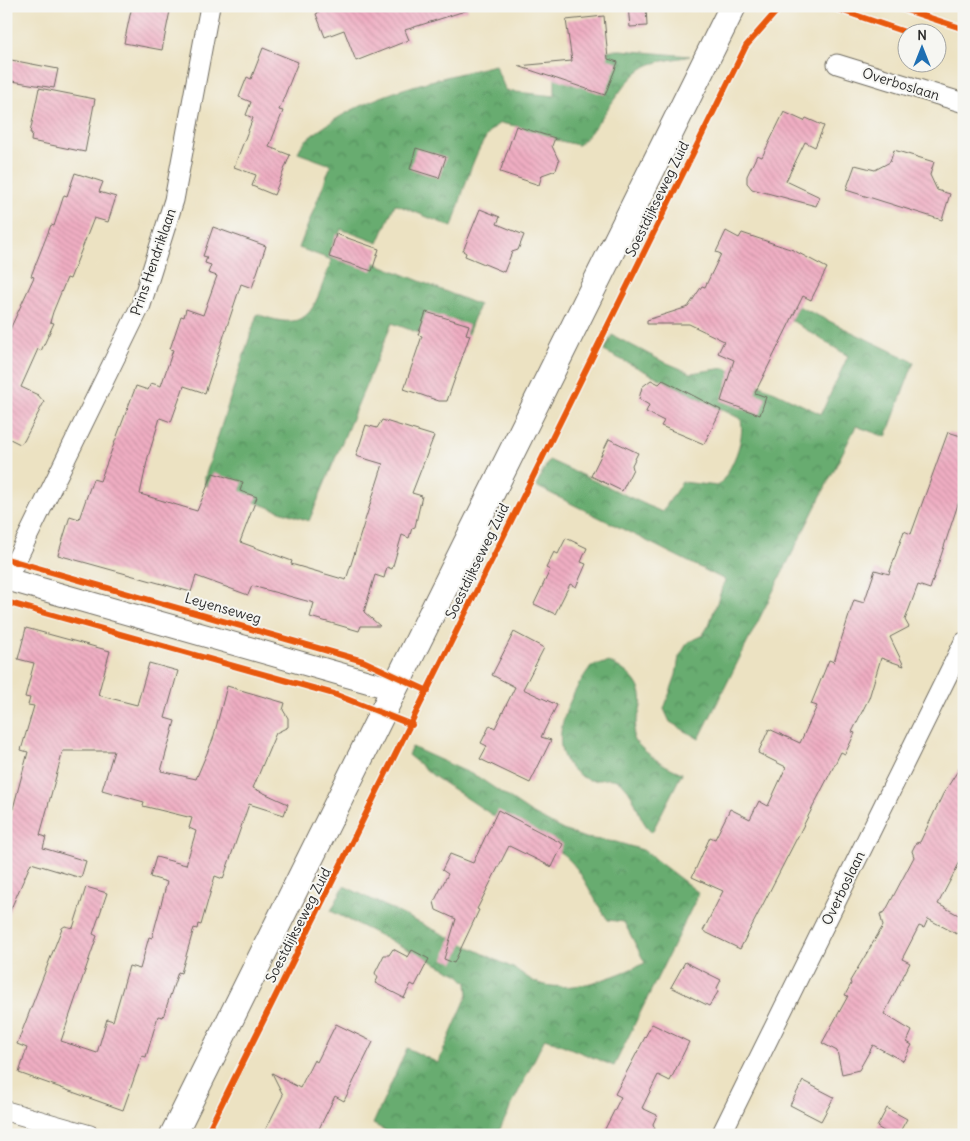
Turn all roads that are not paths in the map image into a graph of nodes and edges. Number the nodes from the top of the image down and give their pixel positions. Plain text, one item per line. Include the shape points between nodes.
1 (210, 6) edge
2 (733, 6) edge
3 (837, 64) dead end
4 (964, 103) edge
5 (6, 580) edge
6 (964, 642) edge
7 (392, 689) junction
8 (6, 1111) edge
9 (90, 1135) edge
10 (173, 1135) edge
11 (721, 1135) edge

1 - 5 street, Prins Hendriklaan via 174,200 141,305
2 - 7 main road, Soestdijkseweg Zuid
3 - 4 street, Overboslaan
5 - 7 street
6 - 11 street, Overboslaan
7 - 10 main road, Soestdijkseweg Zuid
8 - 9 street

